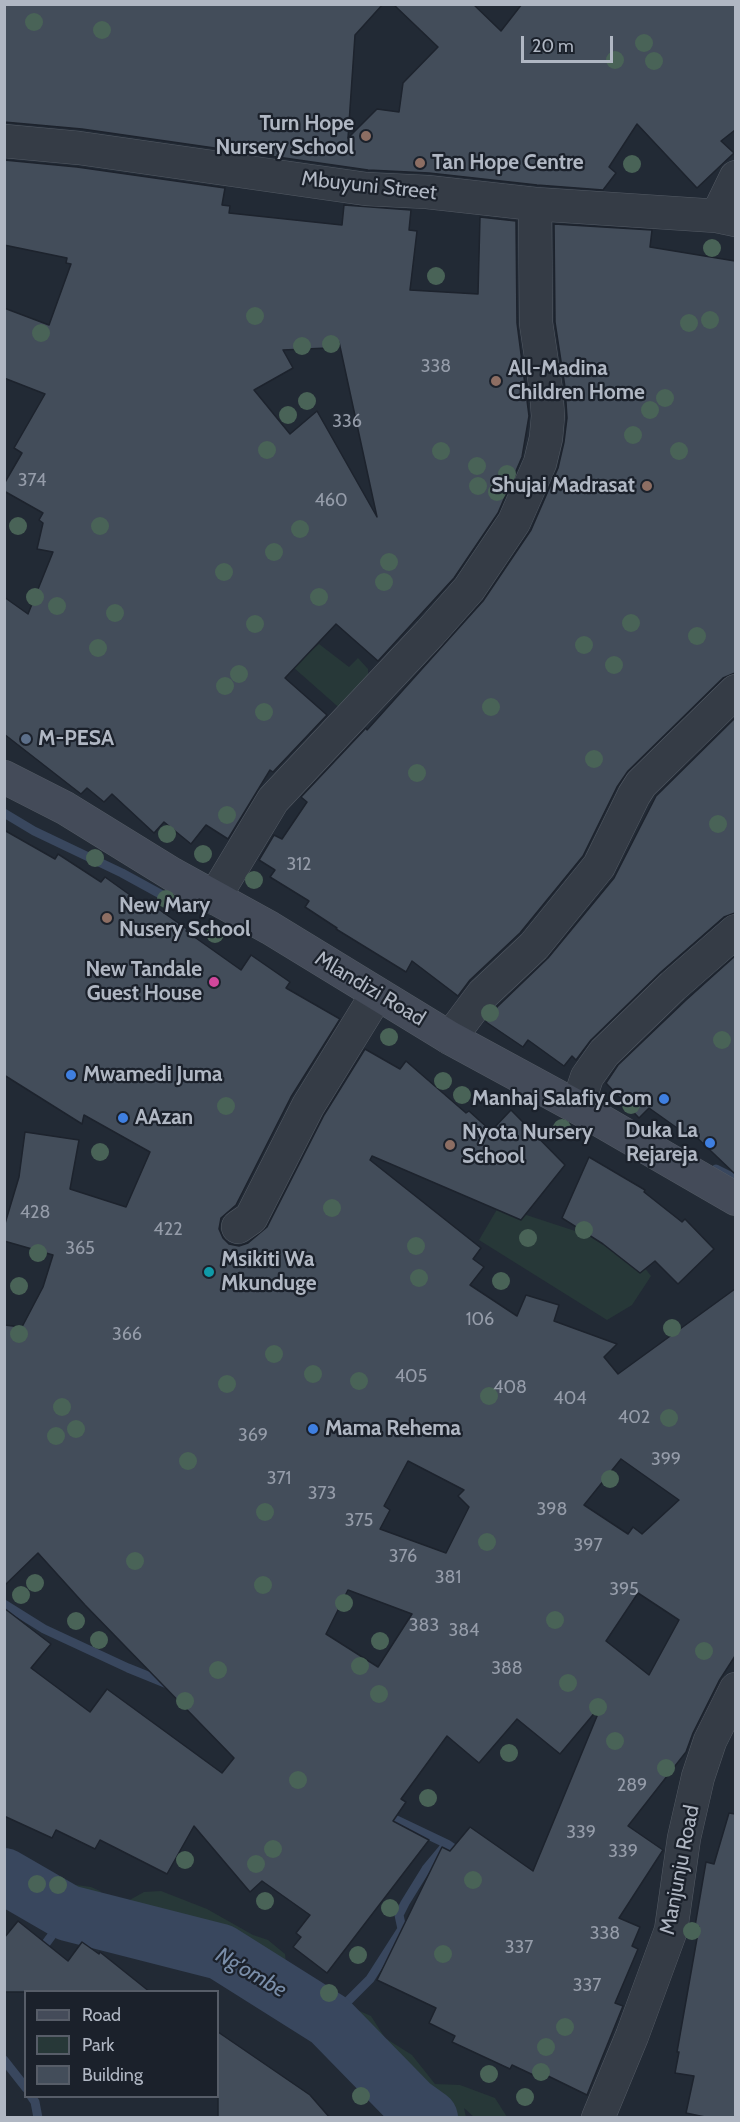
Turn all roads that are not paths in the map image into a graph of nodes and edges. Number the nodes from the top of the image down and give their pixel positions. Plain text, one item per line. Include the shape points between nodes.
1 (4, 141) edge
2 (735, 177) edge
3 (535, 204) junction
4 (726, 218) edge
5 (735, 691) edge
6 (4, 777) edge
7 (214, 898) junction
8 (735, 931) edge
9 (377, 994) junction
10 (450, 1038) junction
11 (577, 1107) junction
12 (735, 1199) edge
13 (238, 1227) dead end
14 (735, 1689) edge
15 (598, 2118) edge

1 - 3 street, Mbuyuni Street via 366,189
2 - 4 street
3 - 4 street, Mbuyuni Street
3 - 7 street via 536,323 548,416 540,463 514,522 469,589 273,800
5 - 10 street via 641,784 599,866 534,946 483,994
6 - 7 street, Mlandizi Road via 65,808
7 - 9 street, Mlandizi Road
8 - 11 street via 604,1053 587,1077
9 - 10 street, Mlandizi Road
9 - 13 street via 308,1106 251,1218
10 - 11 street, Mlandizi Road
11 - 12 street, Mlandizi Road
14 - 15 street, Manjunju Road via 698,1777 684,1838 671,1930

